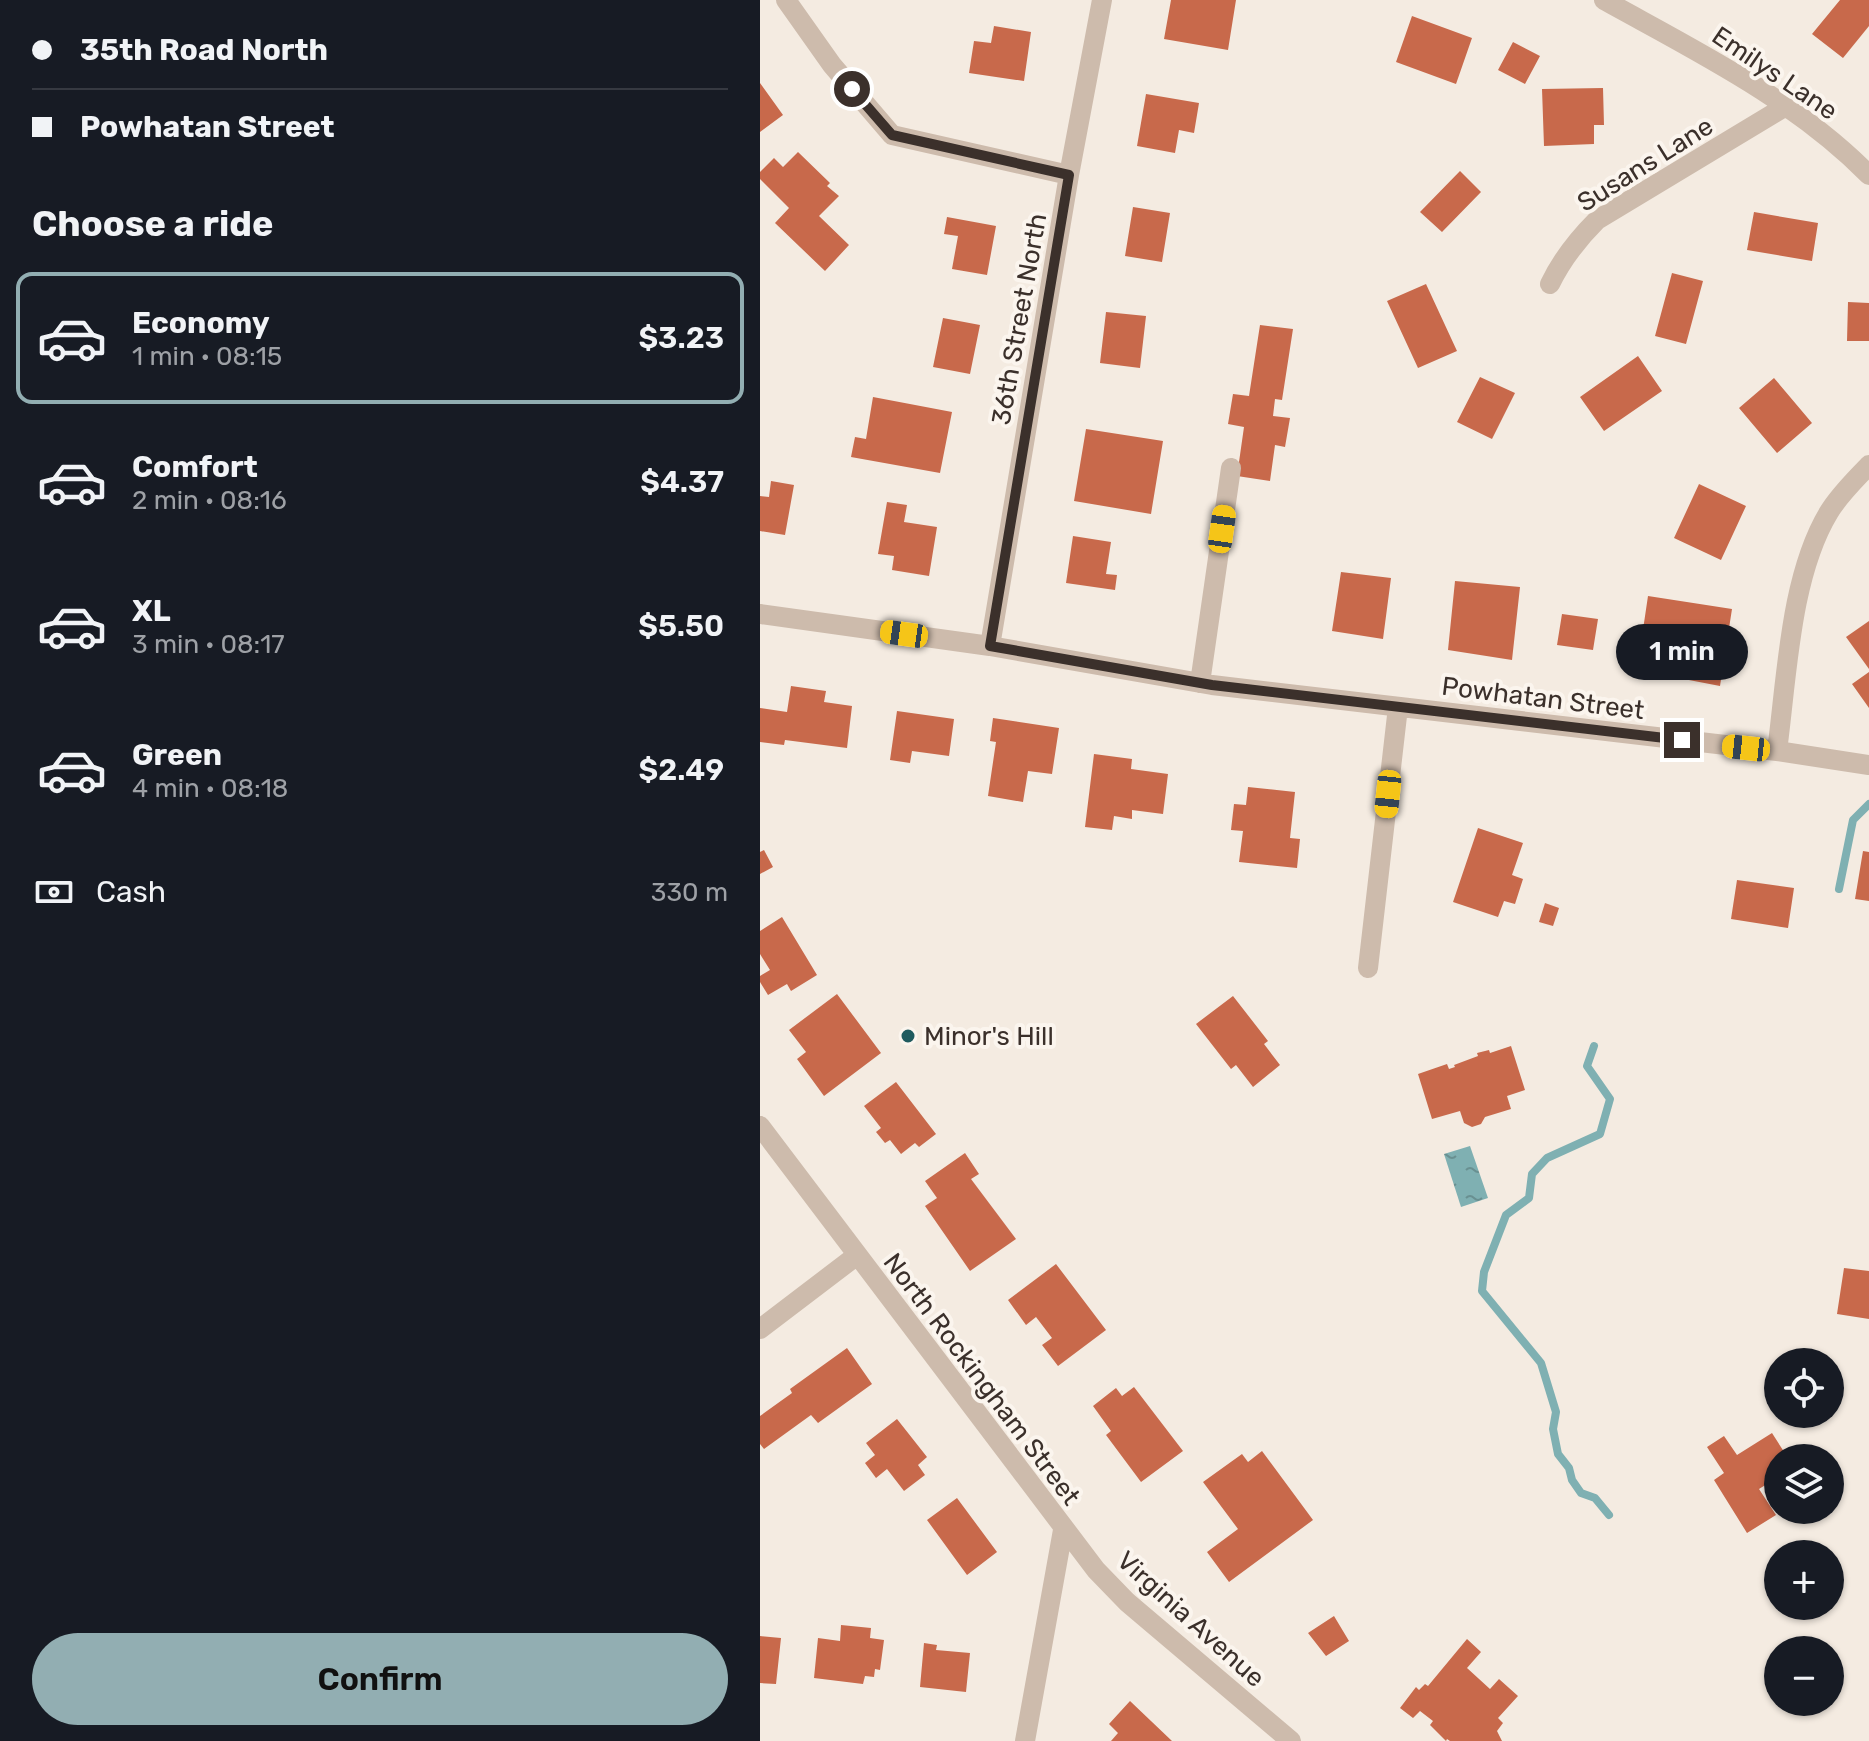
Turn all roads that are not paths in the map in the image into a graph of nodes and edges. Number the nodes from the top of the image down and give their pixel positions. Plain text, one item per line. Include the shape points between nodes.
1 (786, 0) edge
2 (1102, 0) edge
3 (1604, 0) edge
4 (1786, 106) junction
5 (1069, 175) junction
6 (1869, 175) edge
7 (1550, 284) dead end
8 (1869, 465) edge
9 (1231, 468) dead end
10 (760, 614) edge
11 (990, 646) junction
12 (1206, 684) junction
13 (1398, 707) junction
14 (1777, 751) junction
15 (1869, 765) edge
16 (1368, 968) dead end
17 (760, 1126) edge
18 (856, 1256) junction
19 (760, 1329) edge
20 (1063, 1530) junction
21 (1025, 1741) edge
22 (1291, 1741) edge

1 - 5 street via 892,135
2 - 5 street, 36th Street North
3 - 4 street, Emilys Lane
4 - 6 street, Emilys Lane
4 - 7 street, Susans Lane via 1597,220 1576,240
5 - 11 street, 36th Street North
8 - 14 street via 1830,509 1807,561
9 - 12 street
10 - 11 street, Powhatan Street
11 - 12 street, Powhatan Street
12 - 13 street, Powhatan Street
13 - 14 street, Powhatan Street
13 - 16 street
14 - 15 street, Powhatan Street
17 - 18 street, North Rockingham Street
18 - 19 street
18 - 20 street, North Rockingham Street
20 - 21 street, North Rockingham Street
20 - 22 street, Virginia Avenue via 1127,1602

